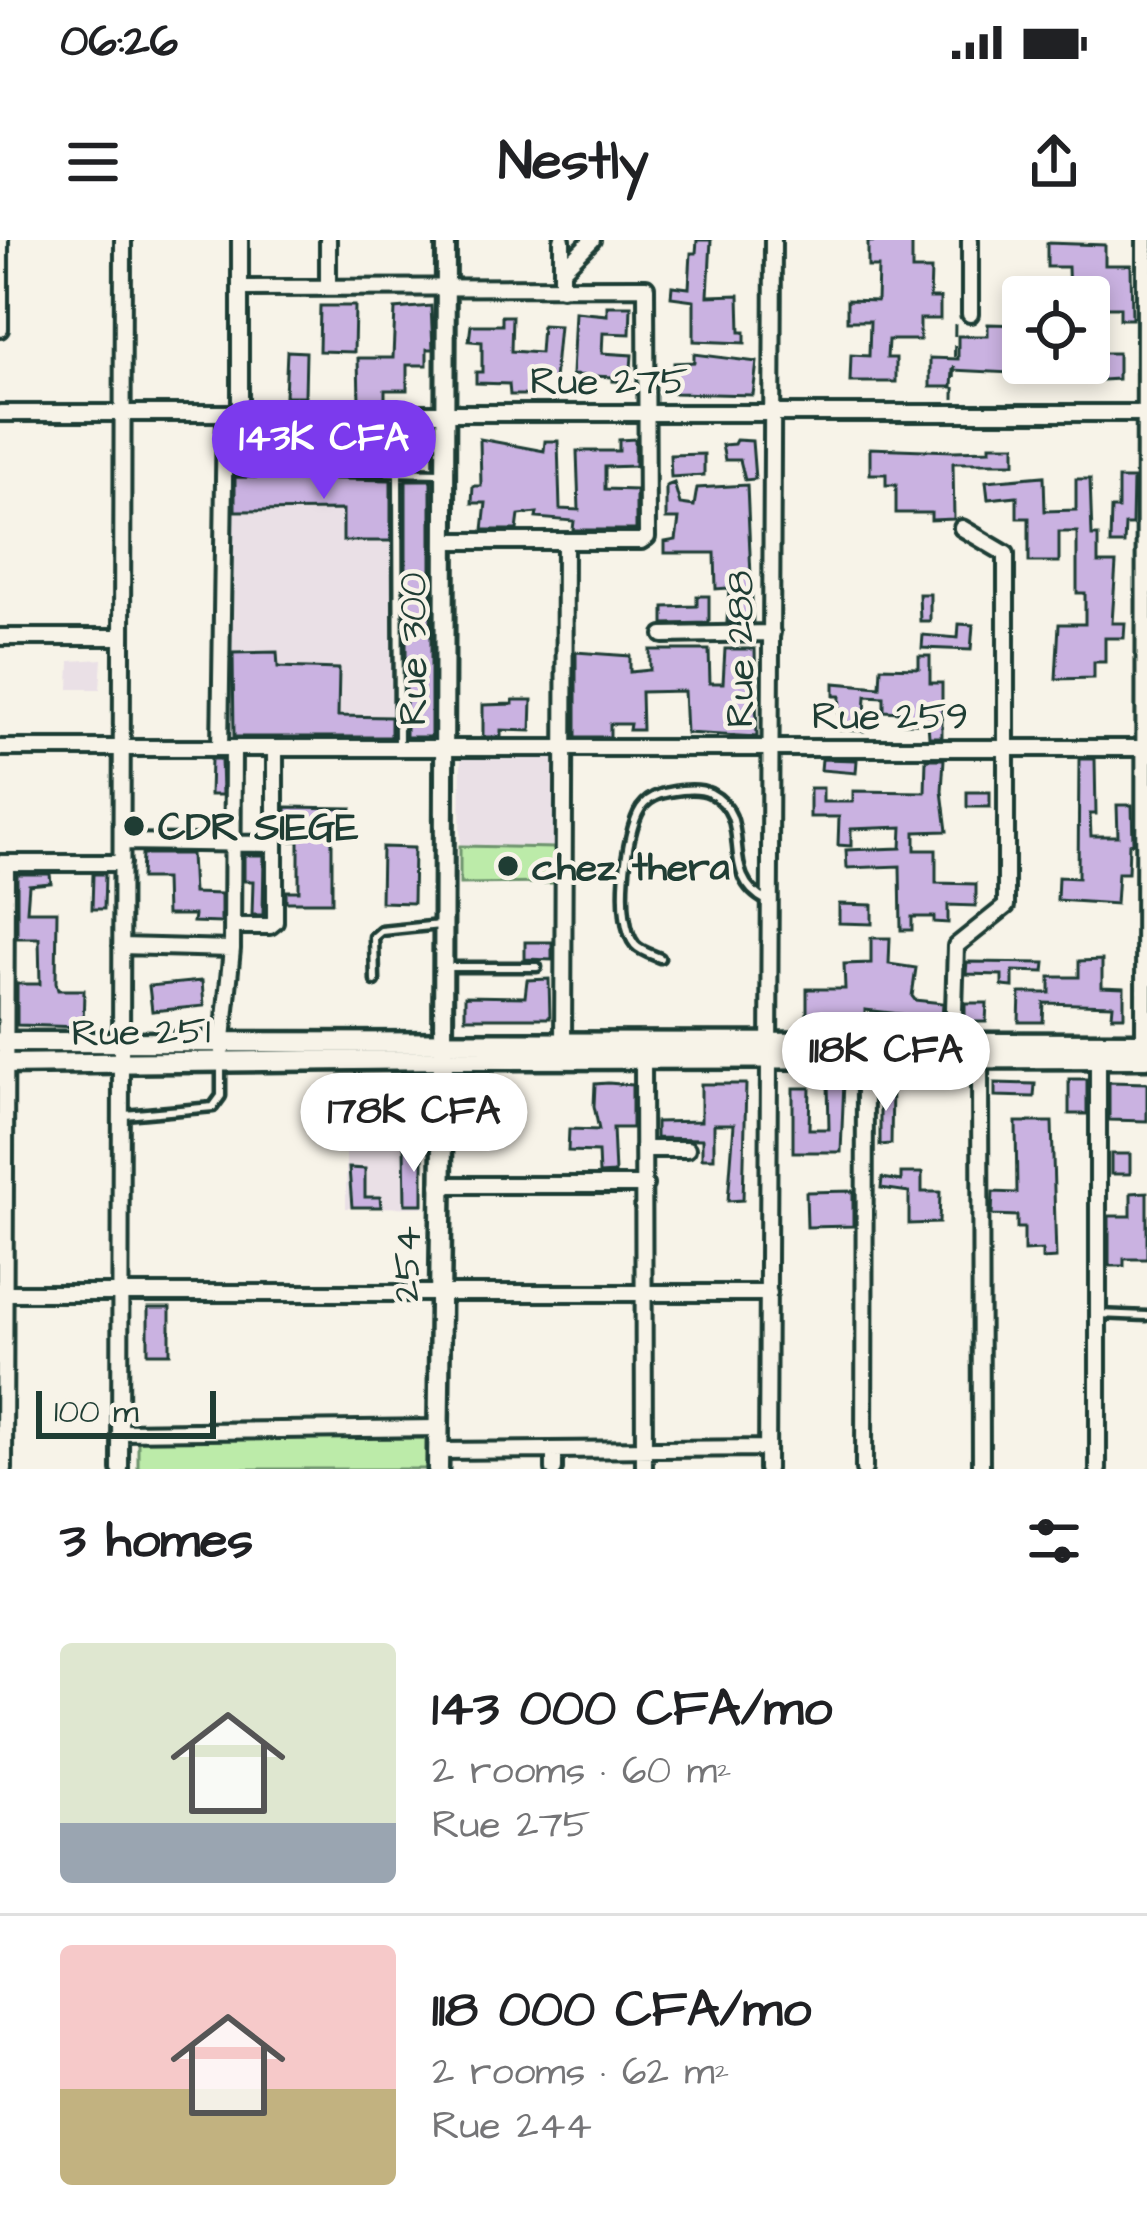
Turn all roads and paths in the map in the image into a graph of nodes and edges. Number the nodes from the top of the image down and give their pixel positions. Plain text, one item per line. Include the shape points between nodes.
1 (0, 240) edge
2 (123, 240) edge
3 (240, 240) edge
4 (328, 240) edge
5 (446, 240) edge
6 (562, 240) edge
7 (592, 240) edge
8 (772, 240) edge
9 (970, 240) edge
10 (1145, 240) edge
11 (562, 270) junction
12 (240, 288) junction
13 (328, 288) junction
14 (446, 288) junction
15 (562, 288) junction
16 (970, 314) joint
17 (1146, 314) edge
18 (0, 329) edge
19 (0, 413) edge
20 (123, 413) junction
21 (232, 413) junction
22 (446, 413) junction
23 (649, 413) junction
24 (772, 413) junction
25 (954, 413) junction
26 (1146, 413) edge
27 (224, 469) junction
28 (446, 472) junction
29 (398, 473) junction
30 (962, 528) dead end
31 (446, 541) junction
32 (565, 541) junction
33 (1146, 594) edge
34 (772, 633) junction
35 (663, 635) dead end
36 (0, 637) edge
37 (122, 637) junction
38 (0, 748) edge
39 (122, 748) junction
40 (227, 748) junction
41 (274, 748) junction
42 (399, 748) junction
43 (445, 748) junction
44 (565, 748) junction
45 (772, 748) junction
46 (1006, 748) junction
47 (1144, 748) edge
48 (122, 842) junction
49 (233, 843) junction
50 (272, 844) junction
51 (3, 863) edge
52 (122, 863) junction
53 (770, 903) junction
54 (444, 924) junction
55 (232, 926) junction
56 (3, 931) edge
57 (122, 946) junction
58 (232, 949) junction
59 (659, 958) dead end
60 (443, 967) junction
61 (537, 967) dead end
62 (375, 981) dead end
63 (2, 1042) edge
64 (952, 1042) junction
65 (1146, 1048) edge
66 (643, 1050) junction
67 (770, 1050) junction
68 (443, 1051) junction
69 (120, 1052) junction
70 (222, 1052) junction
71 (563, 1052) junction
72 (865, 1058) junction
73 (980, 1059) junction
74 (1098, 1060) junction
75 (1, 1064) edge
76 (121, 1116) junction
77 (644, 1149) junction
78 (687, 1149) dead end
79 (3, 1182) edge
80 (439, 1185) junction
81 (645, 1185) junction
82 (2, 1293) edge
83 (121, 1293) junction
84 (437, 1293) junction
85 (645, 1293) junction
86 (769, 1293) junction
87 (1098, 1314) junction
88 (1147, 1316) edge
89 (2, 1400) edge
90 (438, 1428) junction
91 (120, 1432) junction
92 (644, 1448) junction
93 (766, 1448) junction
94 (554, 1451) junction
95 (438, 1460) edge
96 (4, 1469) edge
97 (120, 1469) edge
98 (554, 1469) edge
99 (644, 1469) edge
100 (766, 1469) edge
101 (864, 1469) edge
102 (981, 1469) edge
103 (1098, 1469) edge

1 - 18 street
2 - 20 street
3 - 12 street
4 - 13 street
5 - 14 street, Rue 300
6 - 11 street
7 - 11 street
8 - 24 street, Rue 288
9 - 16 street
10 - 17 street
11 - 15 street
12 - 13 street
12 - 21 street
13 - 14 street
14 - 15 street
14 - 22 street, Rue 300
15 - 23 street via 646,287
16 - 25 path via 955,319
17 - 26 street
19 - 20 street, Rue 275
20 - 21 street, Rue 275
20 - 37 street
21 - 22 street, Rue 275
21 - 27 street
22 - 23 street, Rue 275
22 - 28 street, Rue 300
23 - 24 street, Rue 275
23 - 32 street via 648,534
24 - 25 street, Rue 275
24 - 34 street, Rue 288
25 - 26 street, Rue 275
26 - 33 street
27 - 29 lane
27 - 40 street
28 - 29 lane
28 - 31 street, Rue 300
29 - 42 lane
30 - 46 street via 1006,554
31 - 32 street
31 - 43 street, Rue 300
32 - 44 street
33 - 47 street
34 - 35 street
34 - 45 street, Rue 288
36 - 37 street
37 - 39 street
38 - 39 street, Rue 259
39 - 40 street, Rue 259
39 - 48 street
40 - 41 street, Rue 259
40 - 49 street
41 - 42 street, Rue 259
41 - 50 street
42 - 43 street, Rue 259
43 - 44 street, Rue 259
43 - 54 street, Rue 300
44 - 45 street, Rue 259
44 - 71 street
45 - 46 street, Rue 259
45 - 53 street, Rue 288
46 - 47 street, Rue 259
46 - 64 street via 1006,907 956,946
47 - 65 street
48 - 49 street
48 - 52 street
49 - 50 street
49 - 55 street
50 - 55 street via 275,922
51 - 52 street
51 - 56 street
52 - 57 street
53 - 59 lane via 747,891 731,816 712,794 659,792 641,808 627,851 624,921 635,946
53 - 67 street, Rue 288
54 - 60 street, Rue 300
54 - 62 lane via 381,931 374,937
55 - 58 street
56 - 63 street
57 - 58 street
57 - 69 street
58 - 70 street
60 - 61 lane
60 - 68 street, Rue 300
63 - 69 main road, Rue 251
63 - 75 street
64 - 65 main road, Rue 251
64 - 67 main road, Rue 251
65 - 74 main road, Rue 251
66 - 67 main road, Rue 251
66 - 71 main road, Rue 251
66 - 77 street
67 - 72 main road, Rue 251
67 - 86 street, Rue 288
68 - 70 main road, Rue 251
68 - 71 main road, Rue 251
68 - 80 main road, 254
69 - 70 main road, Rue 251
69 - 75 main road, Rue 251
69 - 76 street
70 - 76 lane via 221,1096 213,1107
72 - 73 main road, Rue 251
72 - 101 street
73 - 74 main road, Rue 251
73 - 102 street
74 - 87 street
75 - 79 street
76 - 83 street
77 - 78 street
77 - 81 street
79 - 82 street
80 - 81 street
80 - 84 main road, 254
81 - 85 street
82 - 83 street
82 - 89 street
83 - 84 street
83 - 91 street
84 - 85 street
84 - 90 main road, 254
85 - 86 street
85 - 92 street
86 - 93 street, Rue 288
87 - 88 lane
87 - 103 street
89 - 96 street
90 - 91 street
90 - 95 main road, 254
91 - 97 street
92 - 93 street
92 - 94 street
92 - 99 street
93 - 100 street, Rue 288
94 - 95 street
94 - 98 street

